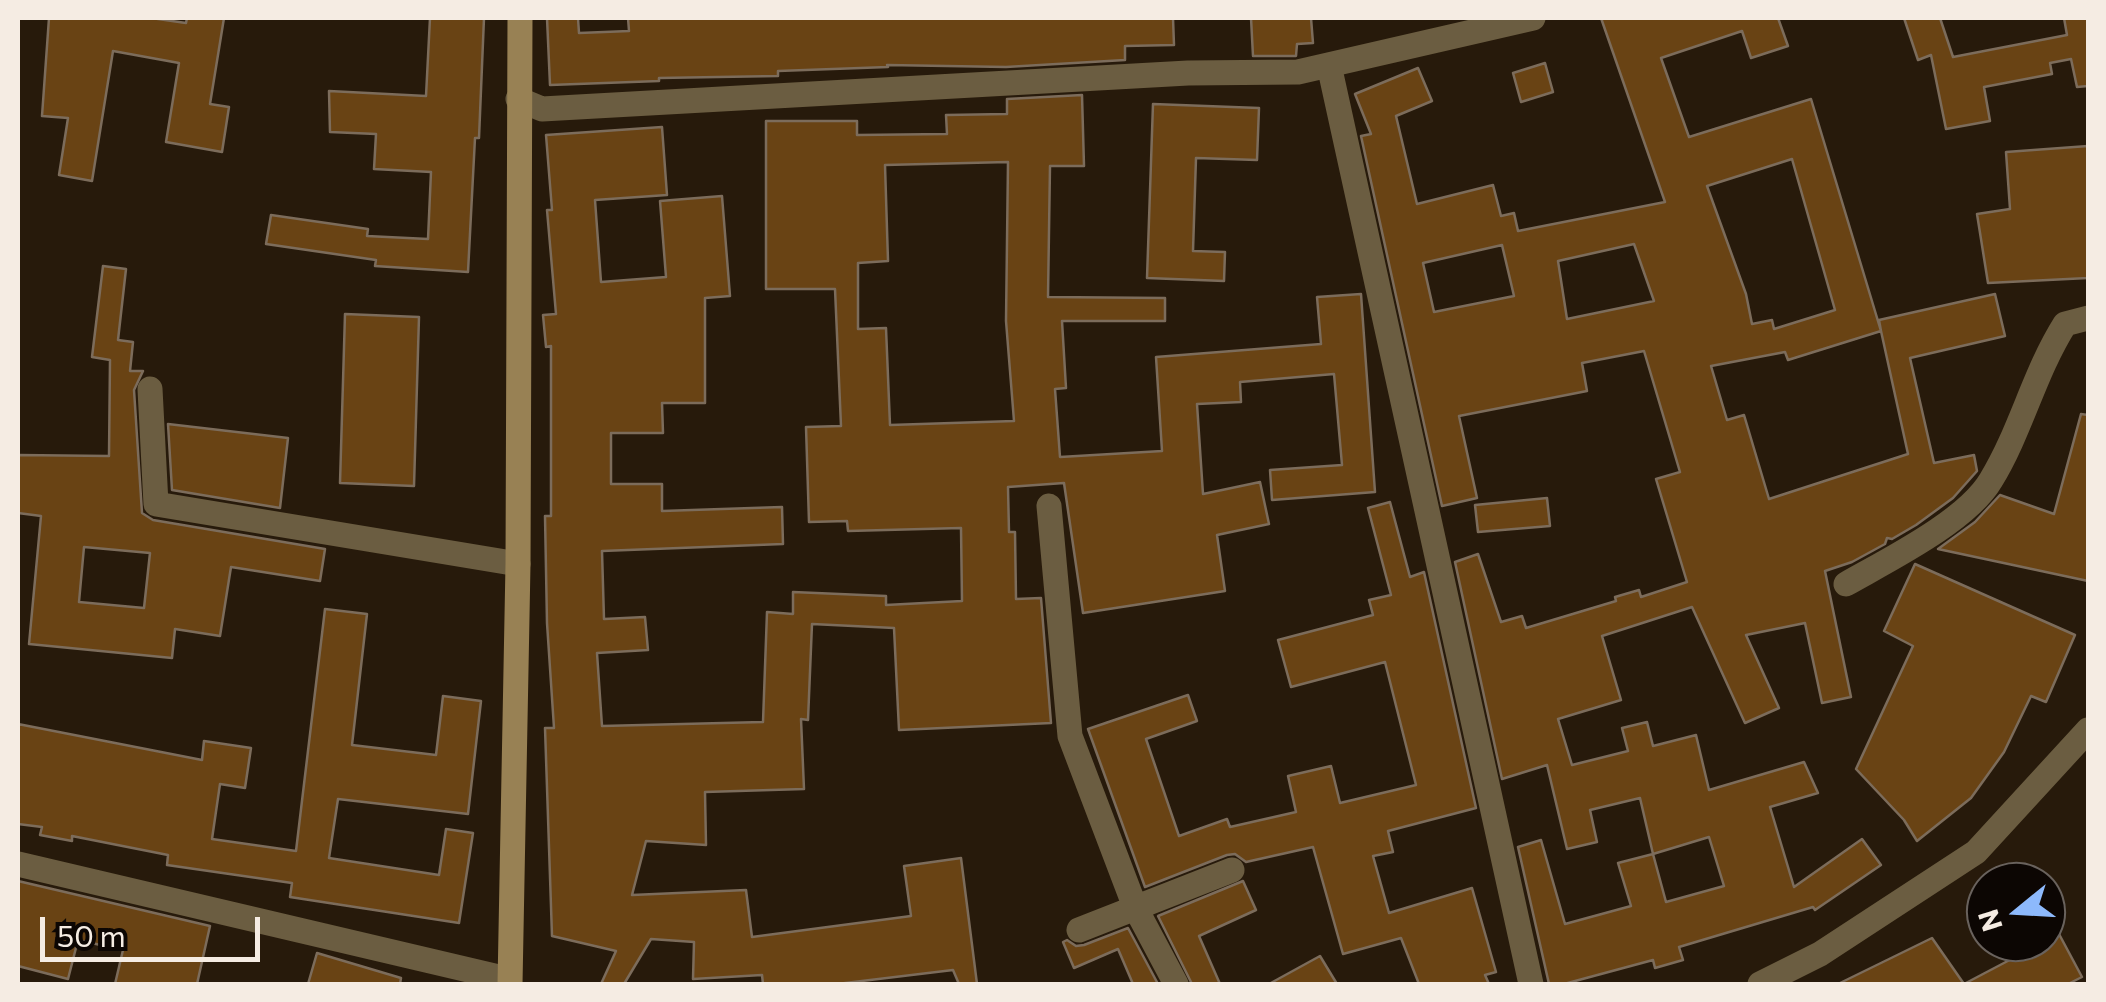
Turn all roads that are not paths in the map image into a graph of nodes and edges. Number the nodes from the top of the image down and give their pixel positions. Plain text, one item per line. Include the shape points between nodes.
1 (520, 18) edge
2 (1533, 18) edge
3 (1329, 65) junction
4 (518, 99) junction
5 (2088, 318) edge
6 (150, 389) dead end
7 (1049, 506) dead end
8 (518, 564) junction
9 (1846, 584) dead end
10 (2088, 730) edge
11 (18, 864) edge
12 (1232, 870) dead end
13 (1135, 907) junction
14 (1079, 930) dead end
15 (508, 982) edge
16 (1176, 984) edge
17 (1531, 984) edge
18 (1760, 984) edge

1 - 4 main road
2 - 3 street
3 - 4 street via 1298,72 542,108
3 - 17 street
4 - 8 main road
5 - 9 street via 2065,324 1990,481 1967,507
6 - 8 street via 156,504
7 - 13 street via 1070,736
8 - 15 main road
10 - 18 street via 1976,852 1820,954
11 - 15 street
12 - 13 street
13 - 14 street
13 - 16 street

